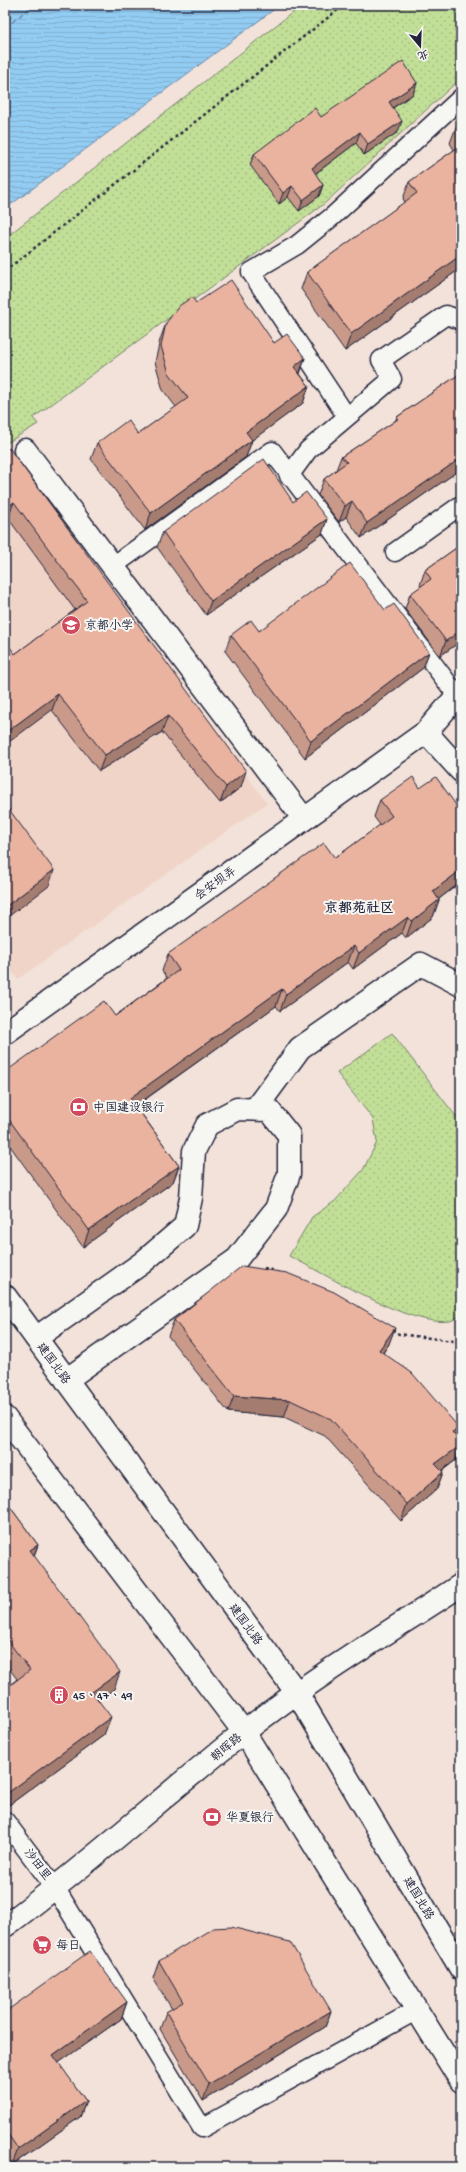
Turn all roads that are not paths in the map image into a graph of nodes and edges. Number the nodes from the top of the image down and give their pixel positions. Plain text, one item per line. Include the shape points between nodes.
1 (461, 98) edge
2 (461, 320) edge
3 (347, 417) junction
4 (24, 450) dead end
5 (289, 476) junction
6 (461, 505) edge
7 (395, 552) dead end
8 (112, 566) junction
9 (460, 697) edge
10 (426, 732) junction
11 (461, 771) edge
12 (304, 819) junction
13 (461, 985) edge
14 (5, 1033) edge
15 (256, 1108) junction
16 (5, 1296) edge
17 (36, 1338) junction
18 (66, 1380) junction
19 (5, 1418) edge
20 (461, 1585) edge
21 (297, 1693) junction
22 (244, 1732) junction
23 (5, 1821) edge
24 (56, 1889) junction
25 (5, 1926) edge
26 (461, 1969) edge
27 (417, 2010) junction
28 (461, 2081) edge

1 - 3 lane via 333,216 297,245 251,272
2 - 3 lane via 446,315 381,360 392,379
3 - 5 lane via 308,450
4 - 8 street
5 - 8 lane via 272,451
5 - 9 lane
6 - 7 lane
8 - 12 street
9 - 10 street, 会安坝弄 via 451,703
10 - 11 street
10 - 12 street, 会安坝弄
12 - 14 street, 会安坝弄
13 - 15 street via 421,964 300,1048
15 - 17 street via 237,1108 207,1125 194,1151 191,1198 185,1226 142,1263
15 - 18 street via 269,1110 290,1135 289,1174 276,1209 237,1259
16 - 17 street, 建国北路
17 - 18 street, 建国北路
18 - 21 street, 建国北路
19 - 22 street
20 - 21 street, 朝晖路
21 - 22 street, 朝晖路
21 - 26 street, 建国北路
22 - 24 street, 朝晖路
22 - 27 street
23 - 24 lane, 沙田里
24 - 25 street, 朝晖路
24 - 27 lane, 沙田里 via 202,2128
27 - 28 street

